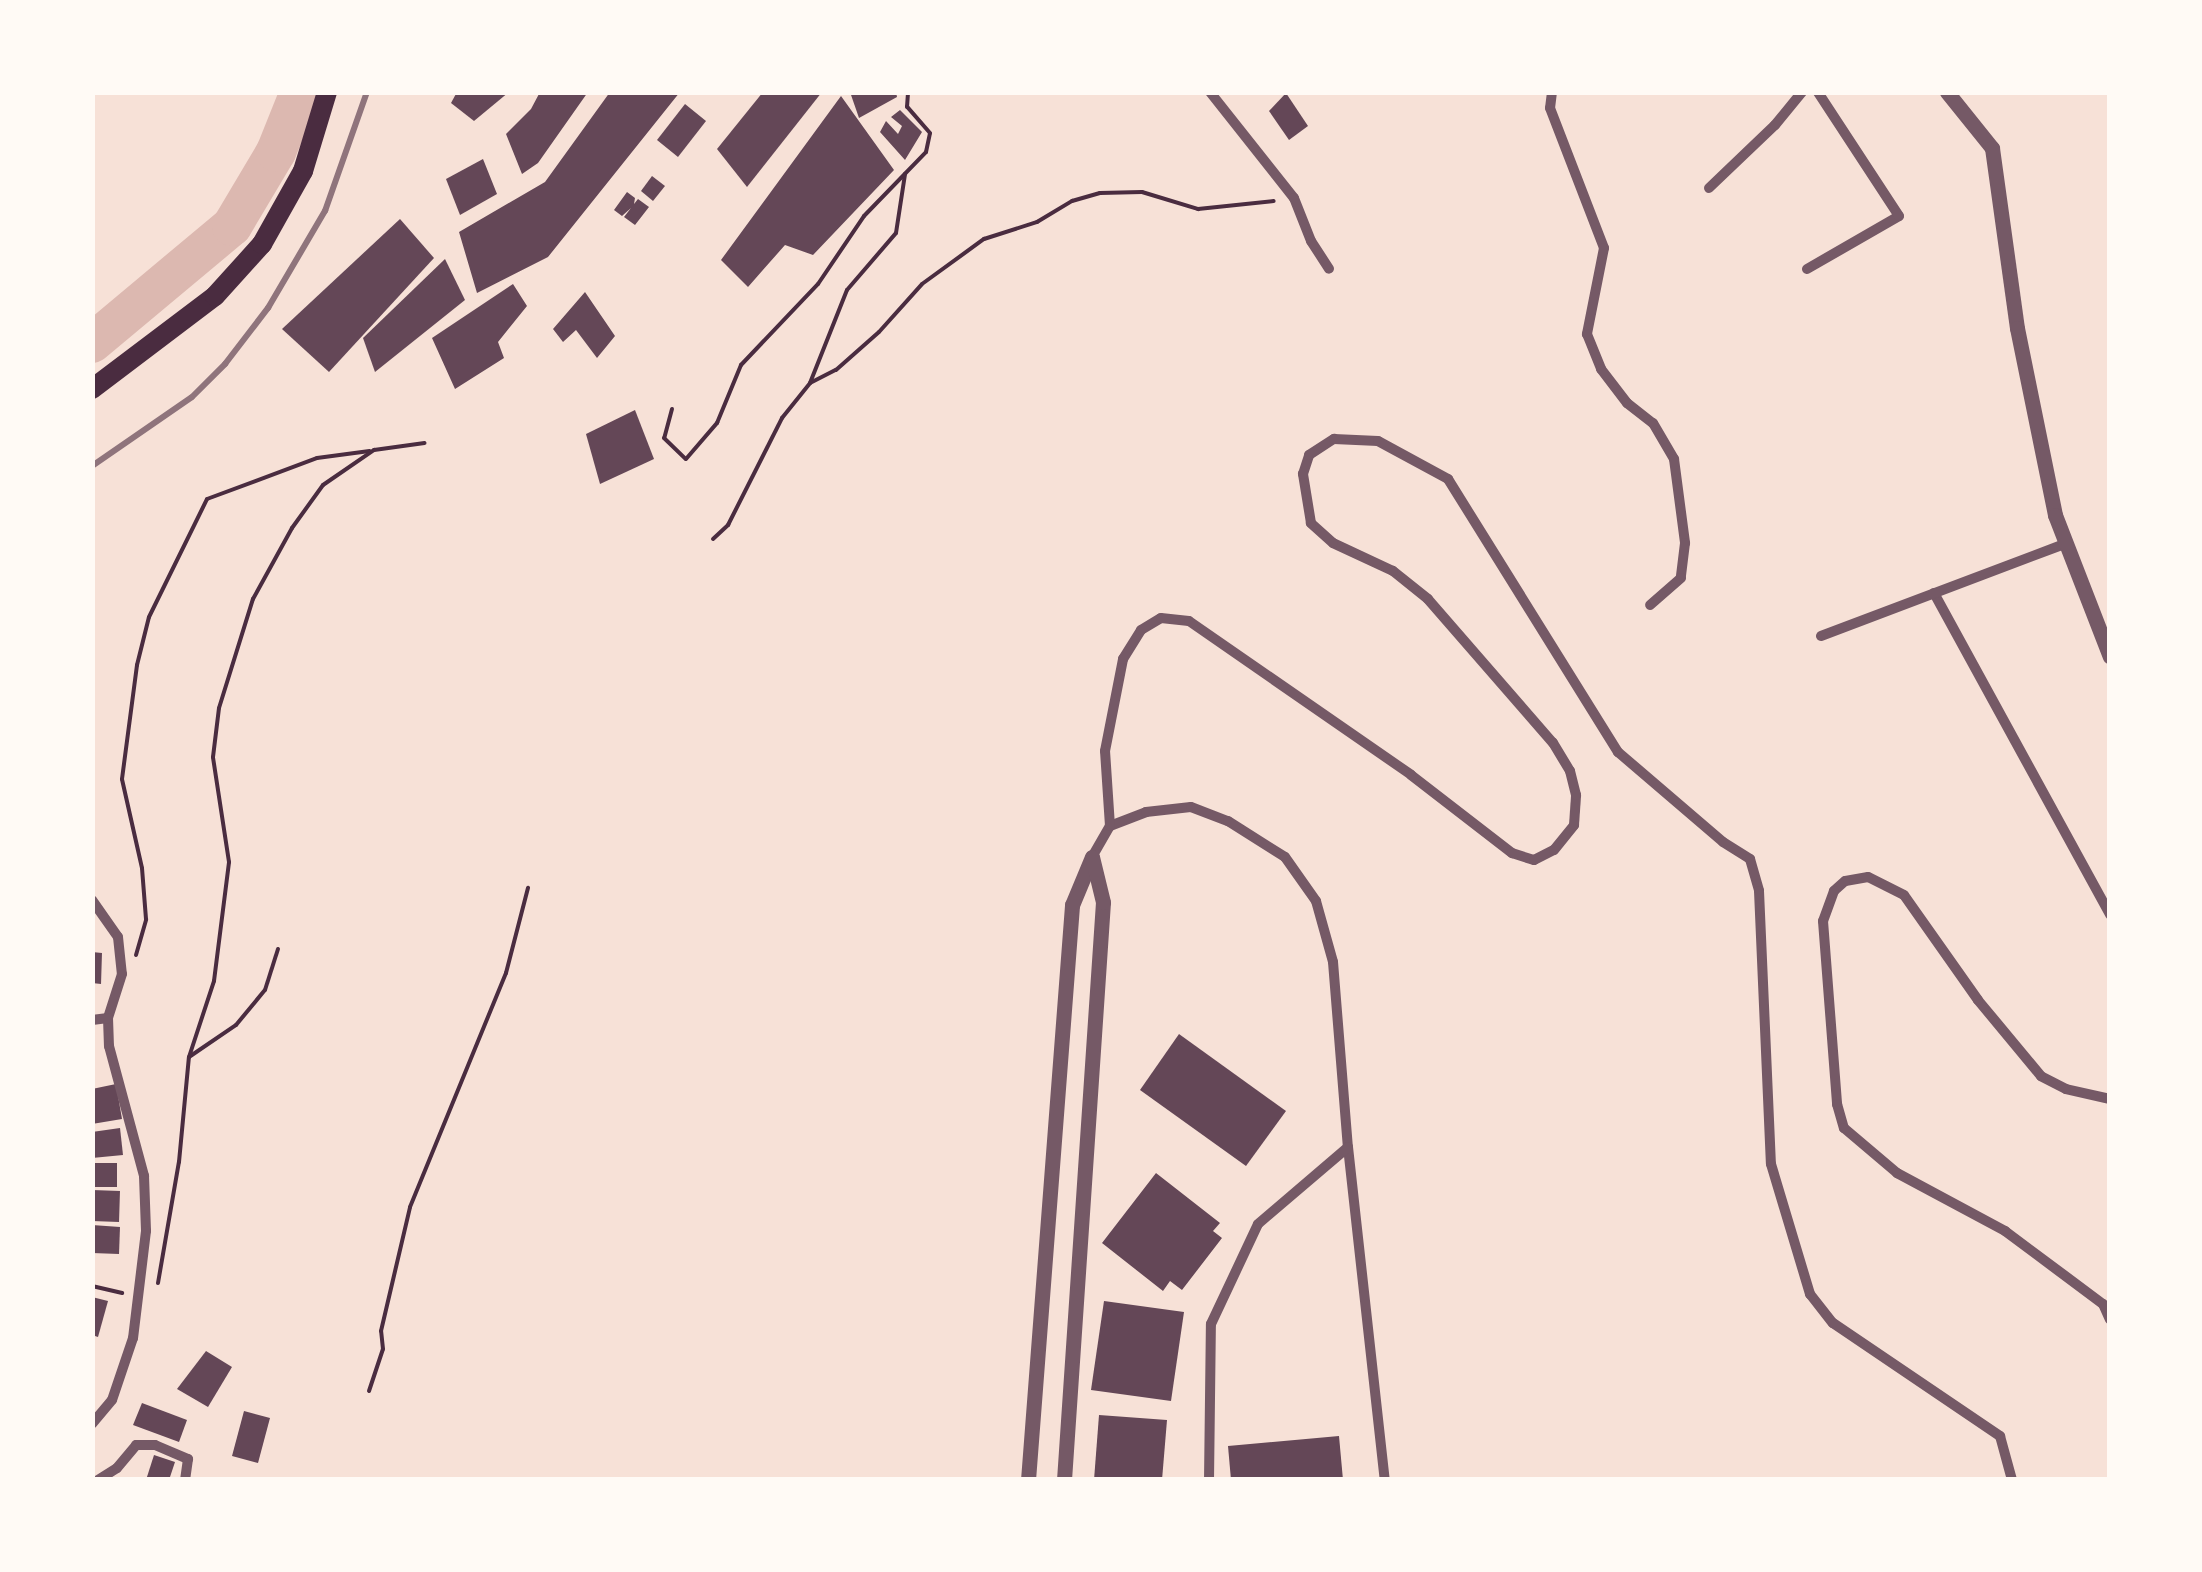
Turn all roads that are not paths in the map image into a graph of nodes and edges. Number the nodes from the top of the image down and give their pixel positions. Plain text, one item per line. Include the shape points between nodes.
1 (327, 92) edge
2 (1210, 92) edge
3 (1552, 92) edge
4 (1802, 92) edge
5 (1818, 92) edge
6 (1947, 92) edge
7 (1709, 188) dead end
8 (1330, 269) dead end
9 (1807, 269) dead end
10 (92, 389) edge
11 (2065, 544) junction
12 (1934, 594) junction
13 (1650, 606) dead end
14 (1821, 636) dead end
15 (2110, 658) edge
16 (1110, 826) junction
17 (1092, 857) junction
18 (92, 900) edge
19 (2110, 915) edge
20 (108, 1018) junction
21 (92, 1020) edge
22 (2110, 1099) edge
23 (1348, 1147) junction
24 (2110, 1320) edge
25 (92, 1424) edge
26 (98, 1480) edge
27 (186, 1480) edge
28 (1028, 1480) edge
29 (1064, 1480) edge
30 (1210, 1480) edge
31 (1385, 1480) edge
32 (2012, 1480) edge

1 - 10 main road via 303,172 262,244 215,296
2 - 8 street via 1294,198
3 - 13 street via 1550,108 1604,248 1587,334 1602,368 1627,403 1653,423 1674,459 1685,543 1681,578
4 - 7 street
5 - 9 street via 1900,216
6 - 11 street via 1992,148 2016,328
11 - 12 street
11 - 15 street
12 - 14 street
12 - 19 street
16 - 17 street
16 - 23 street via 1146,812 1191,808 1228,821 1285,857 1316,900 1333,962
16 - 32 street via 1105,751 1123,659 1141,630 1161,618 1189,621 1512,853 1534,860 1554,850 1574,825 1576,795 1553,743 1428,599 1310,523 1303,474 1309,455 1334,439 1378,441 1448,479 1618,752 1750,859 1759,891 1772,1164 1810,1294 1832,1323 2000,1436
17 - 28 street via 1072,905
17 - 29 street via 1103,902
18 - 20 street via 118,938 122,974
20 - 21 street
20 - 25 street via 109,1046 144,1176 141,1292 112,1400
22 - 24 street via 2040,1076 1904,895 1868,877 1845,881 1834,891 1823,921 1836,1104 1844,1128 1897,1174 2004,1231 2102,1304
23 - 30 street via 1258,1224 1211,1324
23 - 31 street
26 - 27 street via 136,1446 155,1445 188,1459

